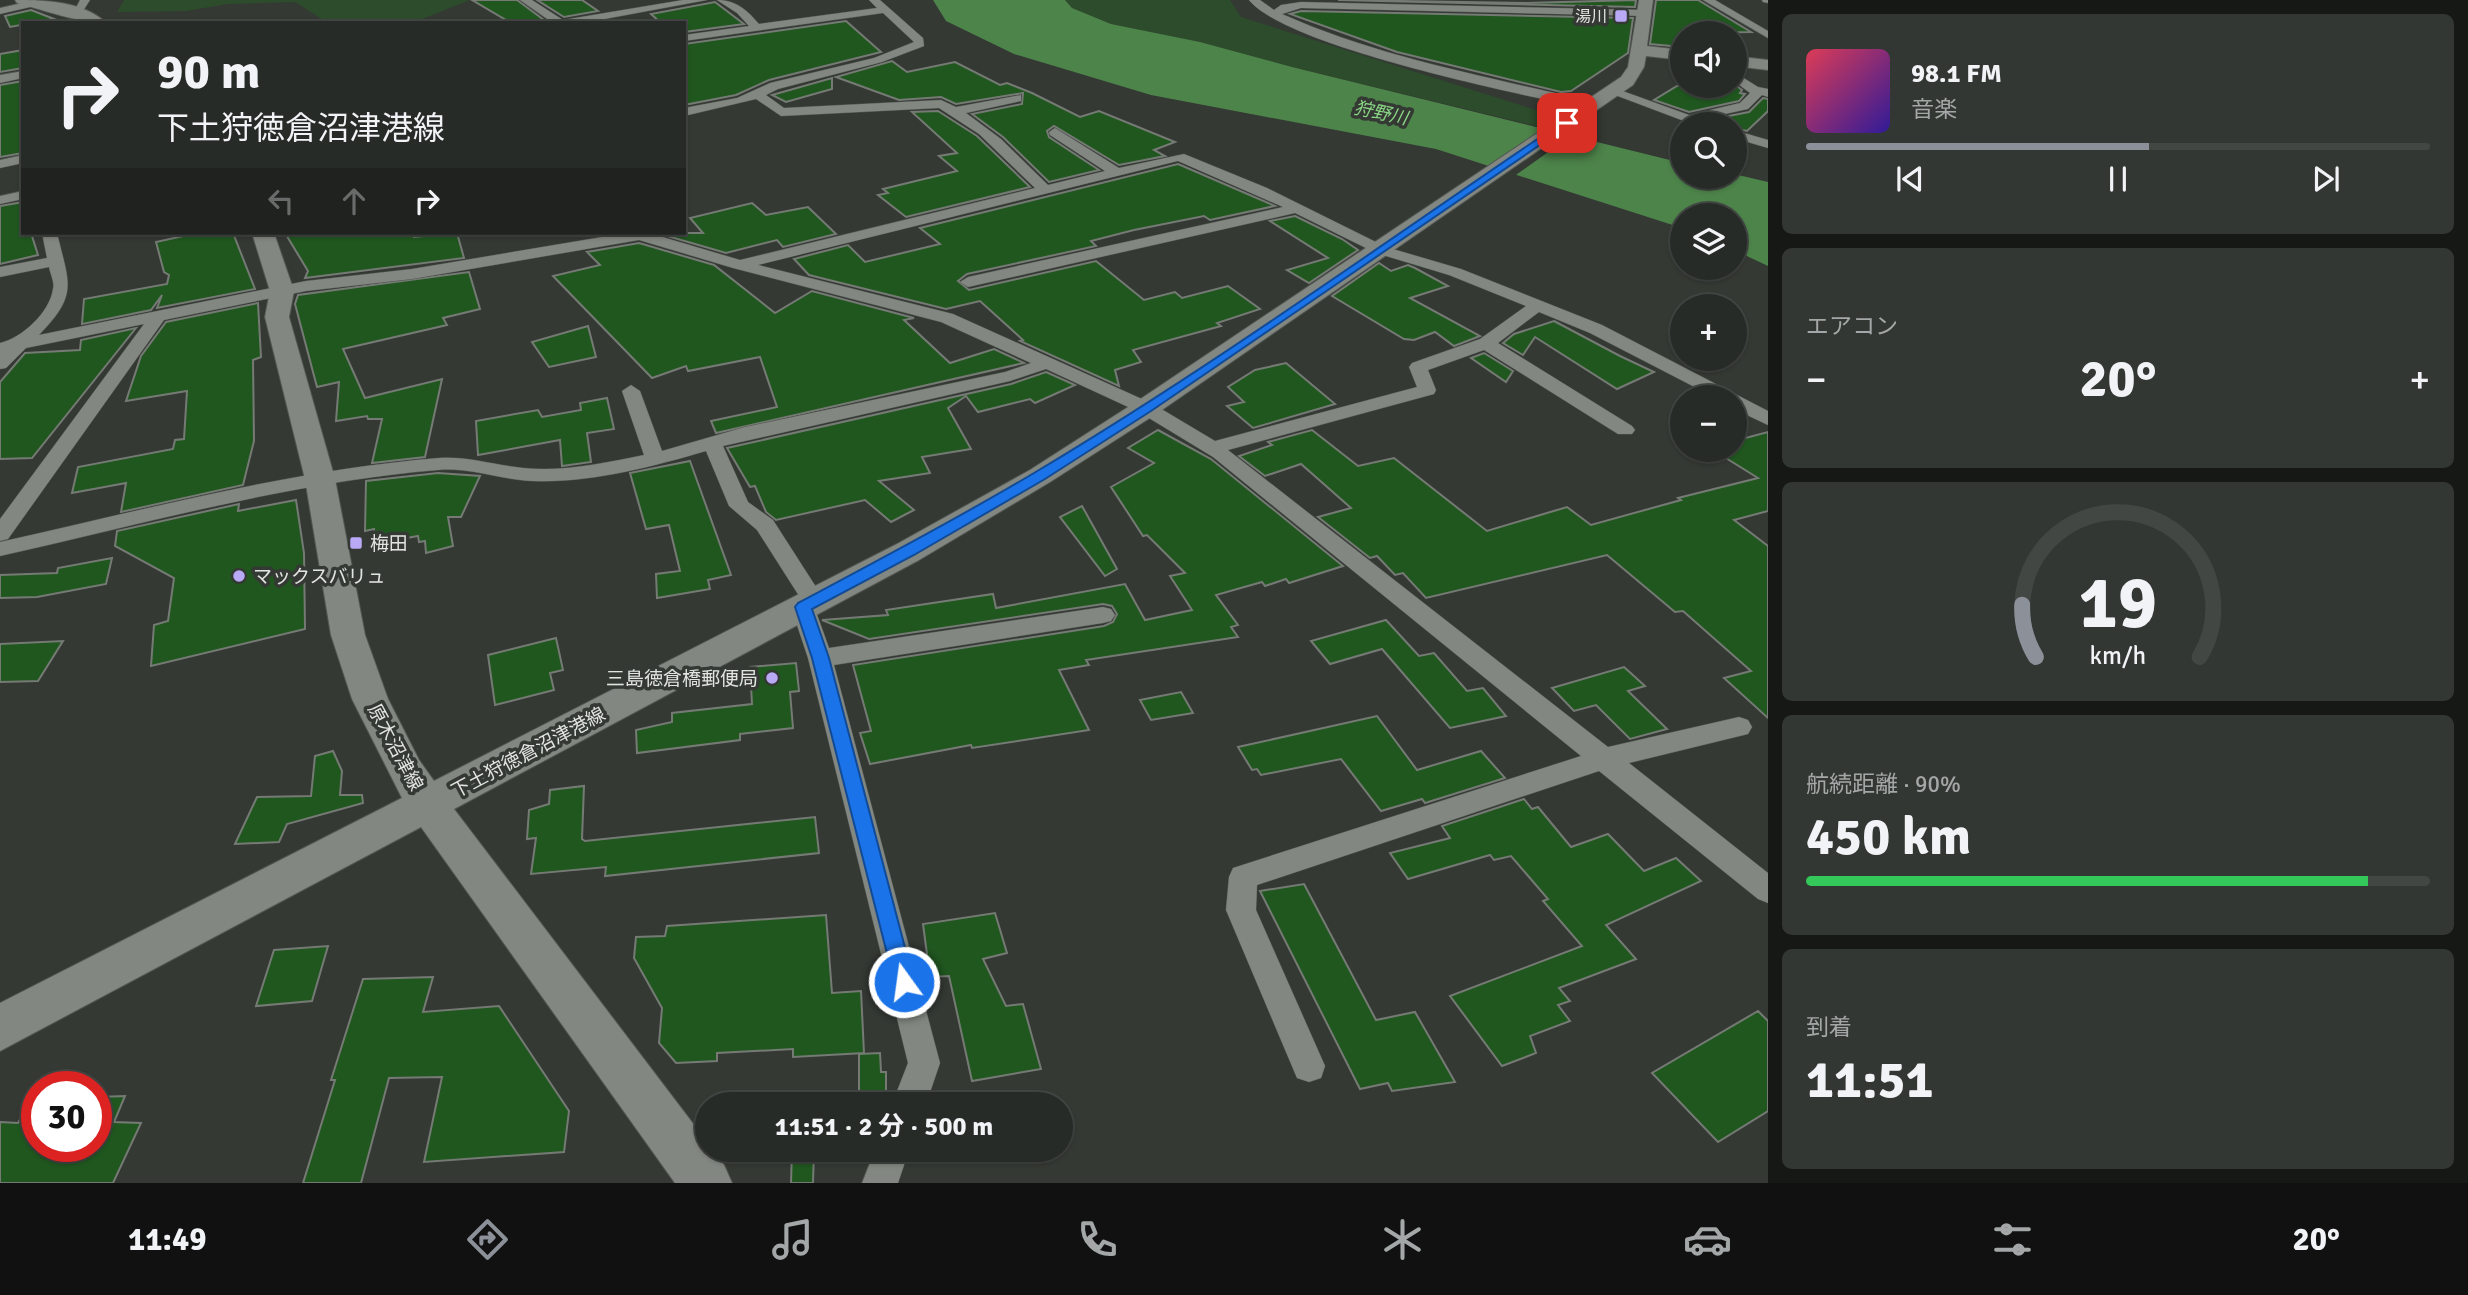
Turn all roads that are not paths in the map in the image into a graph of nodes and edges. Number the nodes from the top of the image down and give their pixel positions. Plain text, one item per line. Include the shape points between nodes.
1 (525, 0) edge
2 (702, 0) edge
3 (722, 0) edge
4 (1254, 0) edge
5 (1708, 0) edge
6 (28, 2) edge
7 (1388, 3) edge
8 (1645, 4) edge
9 (877, 5) edge
10 (81, 6) edge
11 (0, 11) edge
12 (1274, 15) junction
13 (96, 21) edge
14 (558, 21) edge
15 (573, 21) edge
16 (754, 25) junction
17 (1767, 34) edge
18 (686, 38) edge
19 (1638, 50) junction
20 (1670, 54) edge
21 (1747, 63) edge
22 (1768, 65) edge
23 (21, 74) edge
24 (0, 79) edge
25 (1747, 83) edge
26 (1612, 92) junction
27 (1763, 92) edge
28 (759, 96) junction
29 (1017, 98) dead end
30 (1748, 104) junction
31 (1591, 107) junction
32 (1768, 108) edge
33 (956, 111) junction
34 (686, 112) edge
35 (1716, 112) edge
36 (1670, 113) edge
37 (1055, 132) dead end
38 (1747, 137) edge
39 (1767, 142) edge
40 (21, 159) edge
41 (0, 164) edge
42 (1115, 171) junction
43 (1044, 189) junction
44 (21, 195) edge
45 (0, 200) edge
46 (1297, 208) junction
47 (49, 235) edge
48 (264, 235) edge
49 (624, 235) edge
50 (640, 235) edge
51 (1381, 250) junction
52 (53, 261) junction
53 (740, 265) junction
54 (0, 272) edge
55 (968, 282) dead end
56 (282, 291) junction
57 (1537, 306) junction
58 (157, 318) junction
59 (1486, 342) junction
60 (8, 347) edge
61 (1047, 363) junction
62 (0, 365) edge
63 (1705, 385) edge
64 (632, 391) dead end
65 (1146, 408) junction
66 (1747, 408) edge
67 (1768, 419) edge
68 (1625, 430) dead end
69 (713, 445) junction
70 (1213, 448) junction
71 (655, 458) junction
72 (320, 479) junction
73 (0, 534) edge
74 (0, 549) edge
75 (808, 604) junction
76 (1103, 615) dead end
77 (820, 658) junction
78 (1739, 727) dead end
79 (1603, 759) junction
80 (428, 805) junction
81 (1768, 890) edge
82 (0, 1028) edge
83 (1309, 1066) dead end
84 (914, 1092) edge
85 (888, 1162) edge
86 (706, 1183) edge
87 (880, 1183) edge

1 - 14 street
2 - 15 street
3 - 16 street
4 - 12 street
5 - 17 street
6 - 10 main road
6 - 11 street
7 - 8 street
7 - 12 street via 1301,5 1285,7
8 - 19 main road, 下土狩徳倉沼津港線
9 - 16 street
9 - 28 street via 920,44 774,86
10 - 13 main road
12 - 31 street via 1332,39 1446,73
16 - 18 street
19 - 20 main road
19 - 26 main road, 下土狩徳倉沼津港線 via 1632,76
21 - 22 main road
23 - 24 street
25 - 27 street
26 - 31 main road, 下土狩徳倉沼津港線
26 - 36 street
27 - 30 street
28 - 33 street via 781,111 941,104
28 - 34 street
29 - 33 street
30 - 32 street
30 - 35 street
31 - 51 main road, 下土狩徳倉沼津港線
33 - 43 street via 988,134
37 - 42 street
38 - 39 street
40 - 41 street
42 - 43 street
42 - 46 street via 1179,157
43 - 53 street
44 - 45 street
46 - 51 street
46 - 55 street
47 - 52 street
48 - 56 main road, 原木沼津線
49 - 56 street via 412,274
50 - 53 street
51 - 57 street via 1455,272
51 - 65 main road, 下土狩徳倉沼津港線
52 - 54 street
52 - 60 street via 62,288 48,315
53 - 61 street via 947,318
56 - 58 street
56 - 72 main road, 原木沼津線 via 280,329
57 - 59 street
57 - 63 street via 1597,329
58 - 60 street
58 - 73 street
59 - 68 street
59 - 70 street via 1418,367 1427,390
60 - 62 street
61 - 65 street
61 - 69 street via 979,383 745,433
64 - 71 street
65 - 70 street
65 - 75 main road, 下土狩徳倉沼津港線 via 1040,476
66 - 67 street
69 - 71 street
69 - 75 street via 739,506 765,525
70 - 79 street
71 - 72 street via 553,474 449,463
72 - 74 street
72 - 80 main road, 原木沼津線 via 348,635 370,699 405,771
75 - 77 street
75 - 80 main road, 下土狩徳倉沼津港線
76 - 77 street
77 - 84 street via 925,1063
78 - 79 street
79 - 81 street
79 - 83 street via 1243,877 1241,910
80 - 82 main road, 下土狩徳倉沼津港線
80 - 86 main road, 原木沼津線
85 - 87 street

